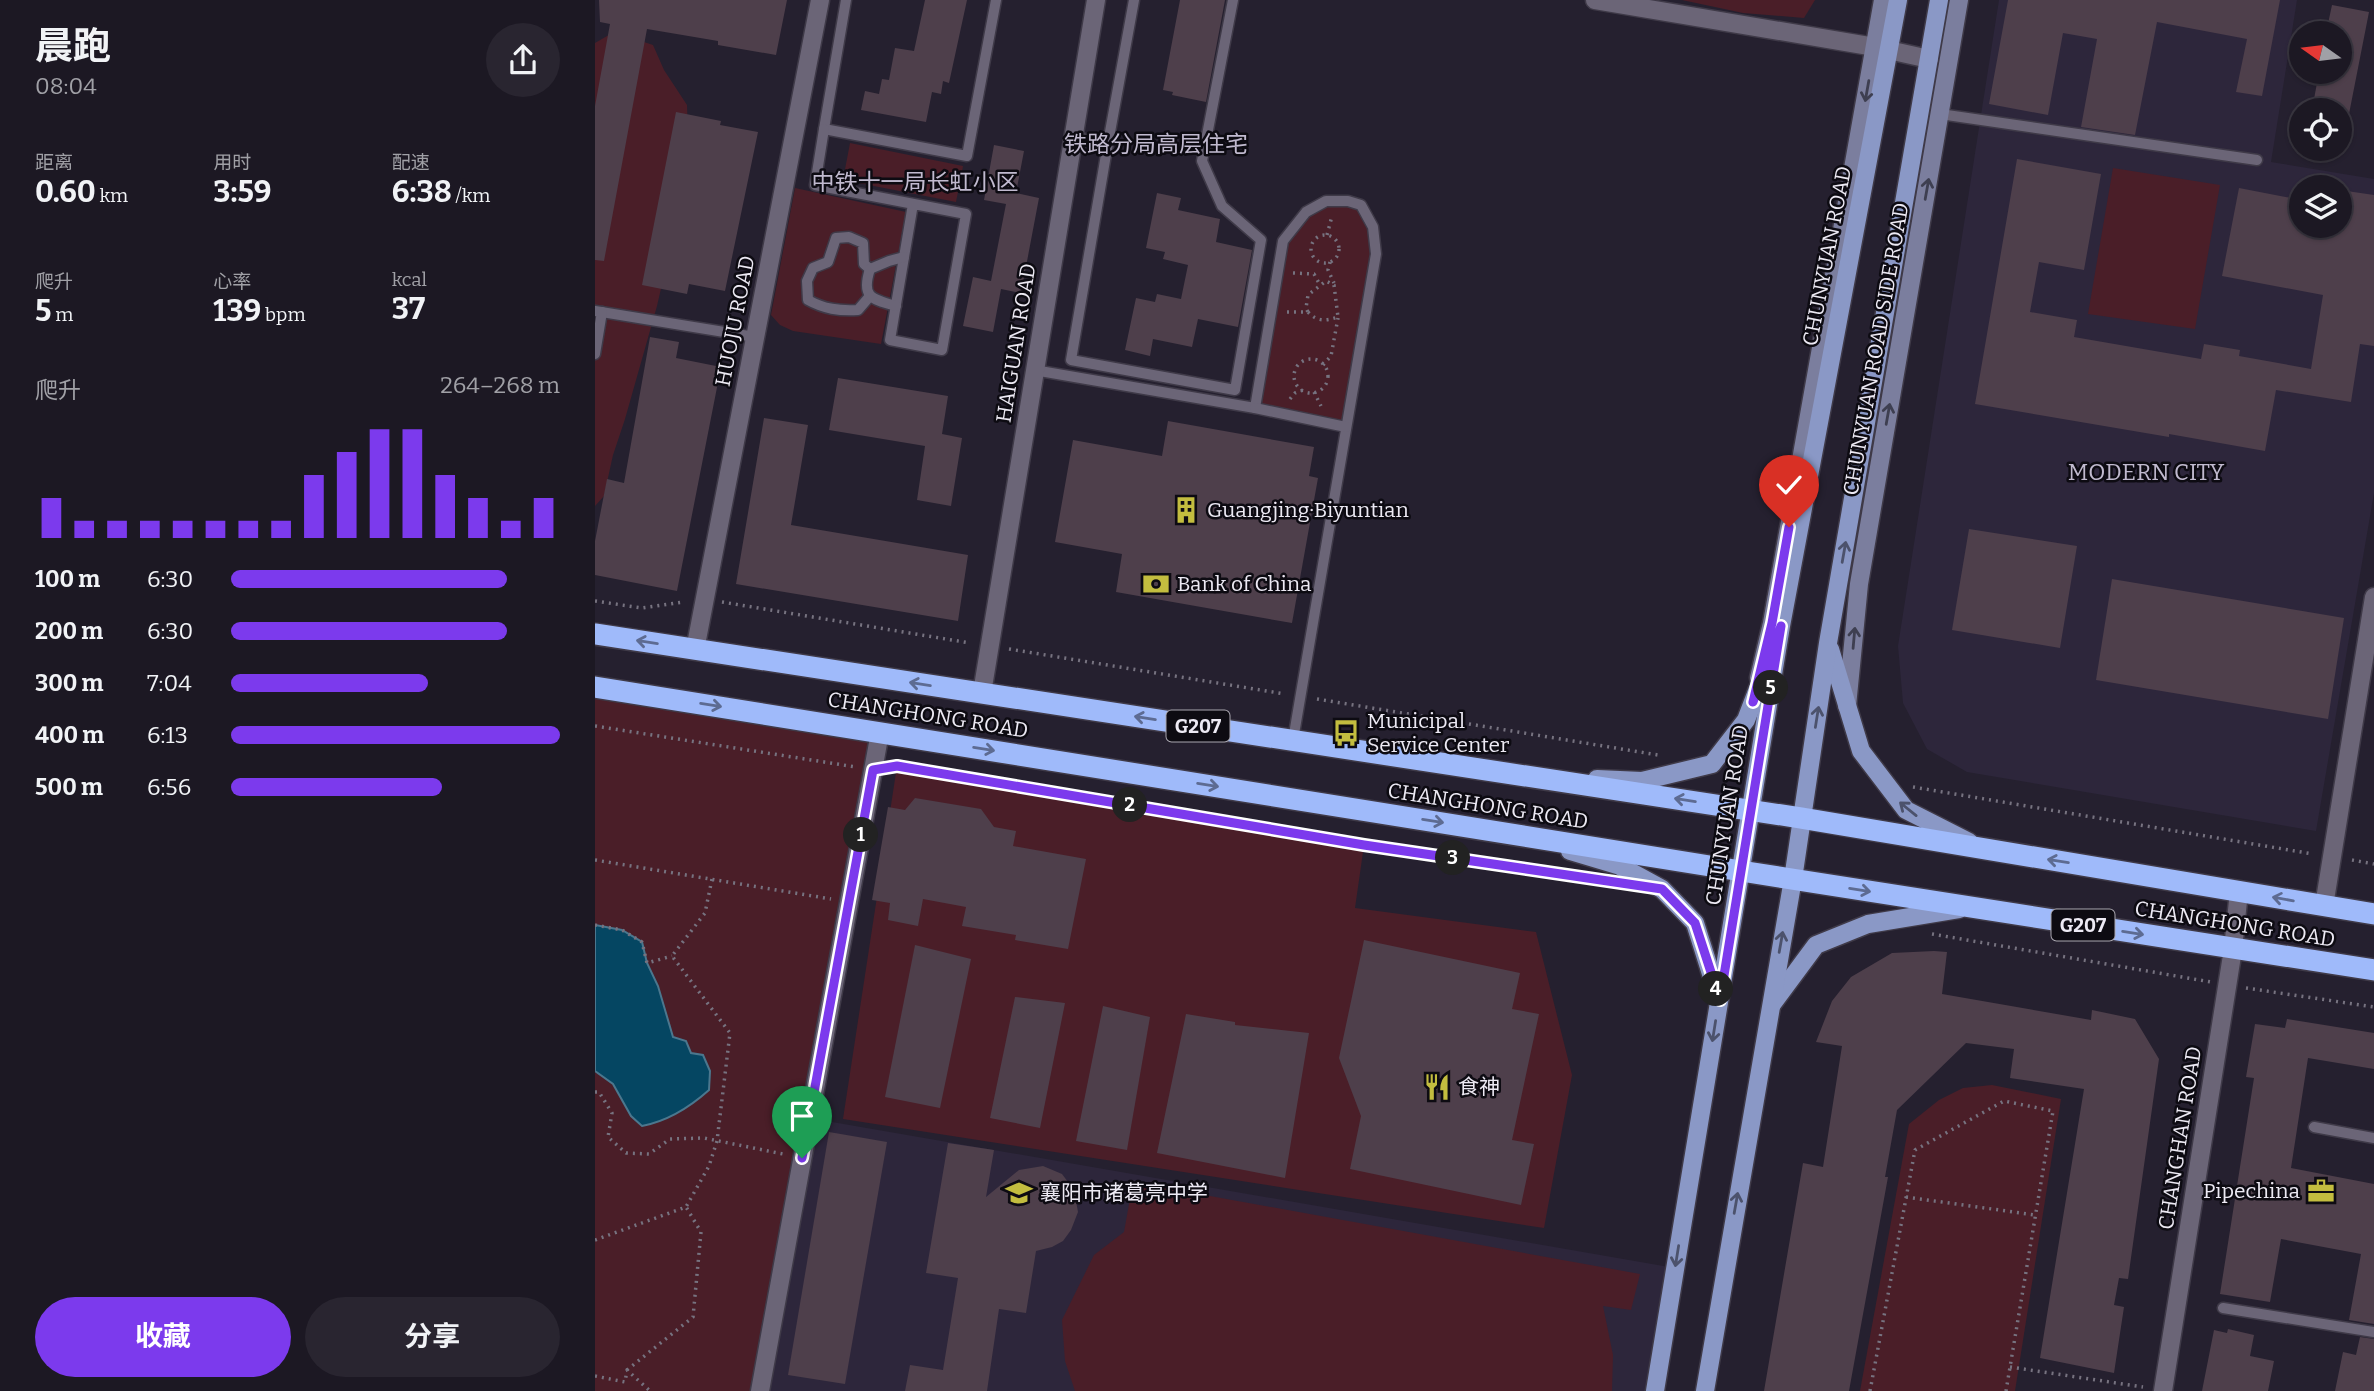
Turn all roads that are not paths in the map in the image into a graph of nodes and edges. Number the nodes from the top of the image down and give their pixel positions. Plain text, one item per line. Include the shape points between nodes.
1 (820, 0) edge
2 (844, 0) edge
3 (996, 0) edge
4 (1096, 0) edge
5 (1134, 0) edge
6 (1233, 0) edge
7 (1595, 0) edge
8 (1884, 0) edge
9 (1898, 0) edge
10 (1939, 0) edge
11 (1959, 0) edge
12 (1882, 49) junction
13 (1929, 59) junction
14 (1940, 114) junction
15 (824, 128) junction
16 (1073, 137) junction
17 (1108, 143) junction
18 (2257, 160) dead end
19 (913, 204) junction
20 (904, 257) junction
21 (870, 269) junction
22 (870, 296) junction
23 (896, 306) junction
24 (598, 312) edge
25 (755, 337) junction
26 (595, 354) edge
27 (1034, 370) junction
28 (1255, 408) junction
29 (1346, 427) junction
30 (2374, 597) edge
31 (1781, 626) junction
32 (595, 634) edge
33 (1828, 643) junction
34 (695, 650) junction
35 (595, 687) edge
36 (982, 694) junction
37 (1753, 702) junction
38 (1847, 706) junction
39 (880, 732) junction
40 (1293, 741) junction
41 (1521, 775) junction
42 (1751, 810) junction
43 (1801, 818) junction
44 (1510, 834) junction
45 (1982, 848) junction
46 (1741, 871) junction
47 (1793, 879) junction
48 (2239, 891) junction
49 (2324, 906) junction
50 (1968, 907) junction
51 (2374, 914) edge
52 (2233, 949) junction
53 (2374, 970) edge
54 (1720, 1000) junction
55 (1769, 1009) junction
56 (2314, 1127) dead end
57 (2374, 1138) edge
58 (2223, 1308) dead end
59 (2374, 1332) edge
60 (760, 1391) edge
61 (1655, 1391) edge
62 (1705, 1391) edge
63 (2163, 1391) edge

1 - 25 street, HUOJU ROAD
2 - 15 lane
3 - 15 lane via 967,156
4 - 16 street, HAIGUAN ROAD
5 - 17 lane
6 - 17 lane via 1202,161 1222,206 1261,240 1235,390 1071,360
7 - 12 street
8 - 12 street
9 - 12 main road, CHUNYUAN ROAD
10 - 13 main road
11 - 14 street, CHUNYUAN ROAD SIDE ROAD
12 - 13 street
12 - 31 main road, CHUNYUAN ROAD
12 -> 37 street
33 -> 13 main road
14 - 18 lane
38 -> 14 street, CHUNYUAN ROAD SIDE ROAD via 1859,584
15 - 19 lane via 815,185
16 - 17 lane
16 - 27 street, HAIGUAN ROAD
19 - 20 lane
19 - 23 lane via 966,214 942,350 890,340
20 - 21 lane
20 - 23 lane
21 - 22 lane via 866,291
21 - 22 lane via 864,264 863,243 836,238 828,262 813,268 807,281 808,300 818,306 858,310
22 - 23 lane
24 - 25 lane
24 - 26 lane
25 - 34 street, HUOJU ROAD
27 - 28 lane
27 - 36 street, HAIGUAN ROAD
28 - 29 lane
28 - 29 lane via 1283,241 1306,212 1327,201 1348,201 1361,205 1373,227 1375,254
29 - 40 lane
30 - 49 street
31 - 37 main road
31 - 42 main road, CHUNYUAN ROAD
34 -> 32 highway, CHANGHONG ROAD / G207
33 - 38 main road
43 -> 33 main road
36 -> 34 highway, CHANGHONG ROAD / G207
35 -> 39 highway, CHANGHONG ROAD / G207
40 -> 36 highway, CHANGHONG ROAD / G207
37 - 41 main road via 1746,720 1712,764 1642,781
45 -> 38 main road via 1906,810 1861,751
39 -> 44 highway, CHANGHONG ROAD / G207
39 - 60 street
40 - 41 highway, CHANGHONG ROAD / G207
42 -> 41 highway, CHANGHONG ROAD / G207
42 - 43 highway, CHANGHONG ROAD / G207
42 - 46 main road, CHUNYUAN ROAD
43 - 45 highway, CHANGHONG ROAD / G207
43 - 47 main road
44 - 46 highway, CHANGHONG ROAD / G207
44 - 54 main road via 1620,866 1662,889 1695,923
48 -> 45 highway, CHANGHONG ROAD / G207
46 - 47 highway, CHANGHONG ROAD / G207
46 - 54 main road, CHUNYUAN ROAD
47 -> 50 highway, CHANGHONG ROAD / G207
55 -> 47 main road
49 -> 48 highway, CHANGHONG ROAD / G207
48 - 52 street, CHANGHAN ROAD
49 - 51 highway, CHANGHONG ROAD / G207
50 -> 52 highway, CHANGHONG ROAD / G207
50 - 55 main road via 1868,924 1816,944
52 - 53 highway, CHANGHONG ROAD / G207
52 - 63 street, CHANGHAN ROAD
54 -> 61 main road, CHUNYUAN ROAD
62 -> 55 main road
56 - 57 lane
58 - 59 lane

